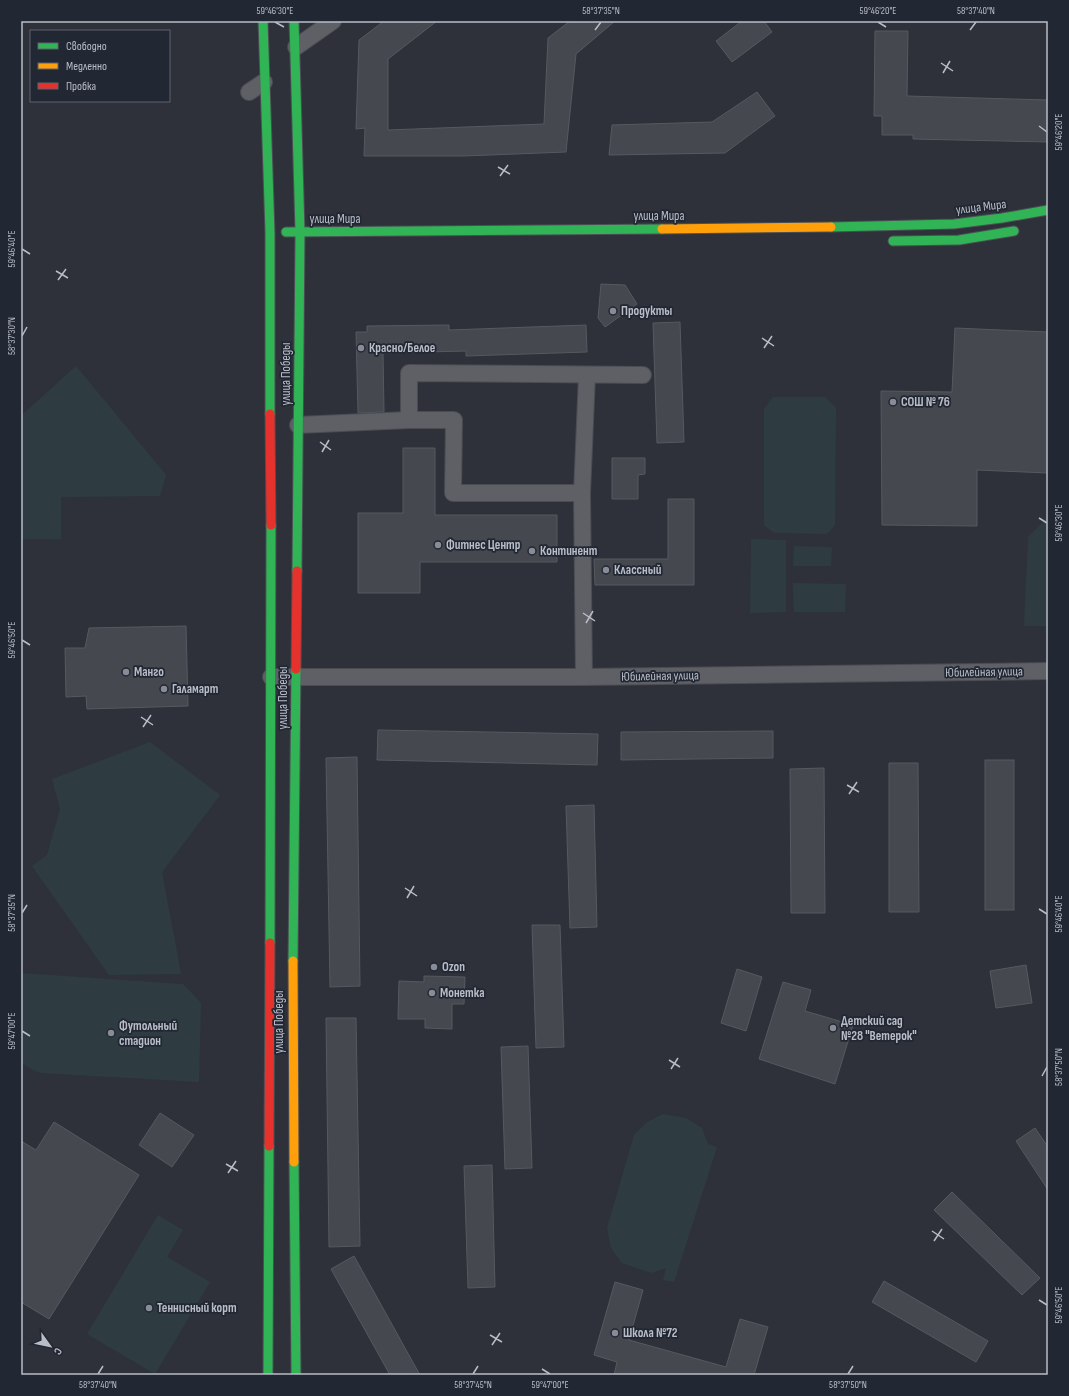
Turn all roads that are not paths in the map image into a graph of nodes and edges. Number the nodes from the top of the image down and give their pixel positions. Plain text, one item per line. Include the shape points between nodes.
1 (262, 21) edge
2 (294, 21) edge
3 (333, 21) edge
4 (296, 47) junction
5 (264, 82) junction
6 (249, 92) dead end
7 (1048, 210) edge
8 (1020, 230) dead end
9 (300, 232) junction
10 (270, 233) junction
11 (886, 241) dead end
12 (587, 375) junction
13 (643, 375) dead end
14 (408, 420) junction
15 (298, 425) junction
16 (582, 493) junction
17 (1048, 671) edge
18 (271, 677) junction
19 (584, 677) junction
20 (296, 678) junction
21 (268, 1375) edge
22 (296, 1375) edge

1 - 5 street, улица Победы
2 - 4 street, улица Победы
3 - 4 street
4 - 9 street, улица Победы
5 - 6 street
5 - 10 street, улица Победы
7 - 9 street, улица Мира via 954,224 875,227
8 - 11 street via 959,240
9 - 10 street, улица Мира
9 - 15 street, улица Победы
10 - 18 street, улица Победы via 274,246
12 - 13 street
12 - 14 street via 409,373
12 - 16 street
14 - 15 street
14 - 16 street via 454,420 453,493
15 - 20 street, улица Победы
16 - 19 street
17 - 19 street, Юбилейная улица
18 - 20 street, Юбилейная улица
18 - 21 street, улица Победы
19 - 20 street, Юбилейная улица
20 - 22 street, улица Победы via 292,1022

